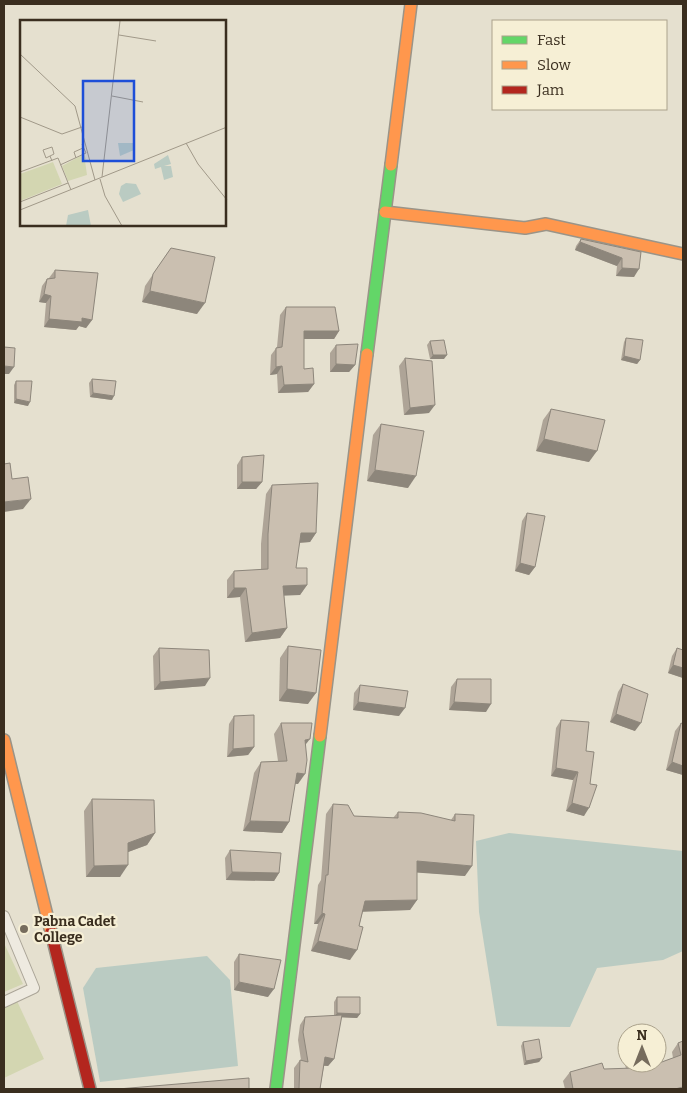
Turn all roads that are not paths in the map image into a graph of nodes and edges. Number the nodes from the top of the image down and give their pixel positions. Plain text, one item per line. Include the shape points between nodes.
1 (411, 4) edge
2 (386, 212) junction
3 (683, 254) edge
4 (4, 740) edge
5 (4, 916) edge
6 (4, 1002) edge
7 (90, 1089) edge
8 (276, 1089) edge

1 - 2 street
2 - 3 street via 525,228 546,224
2 - 8 street
4 - 7 street
5 - 6 lane via 34,988

